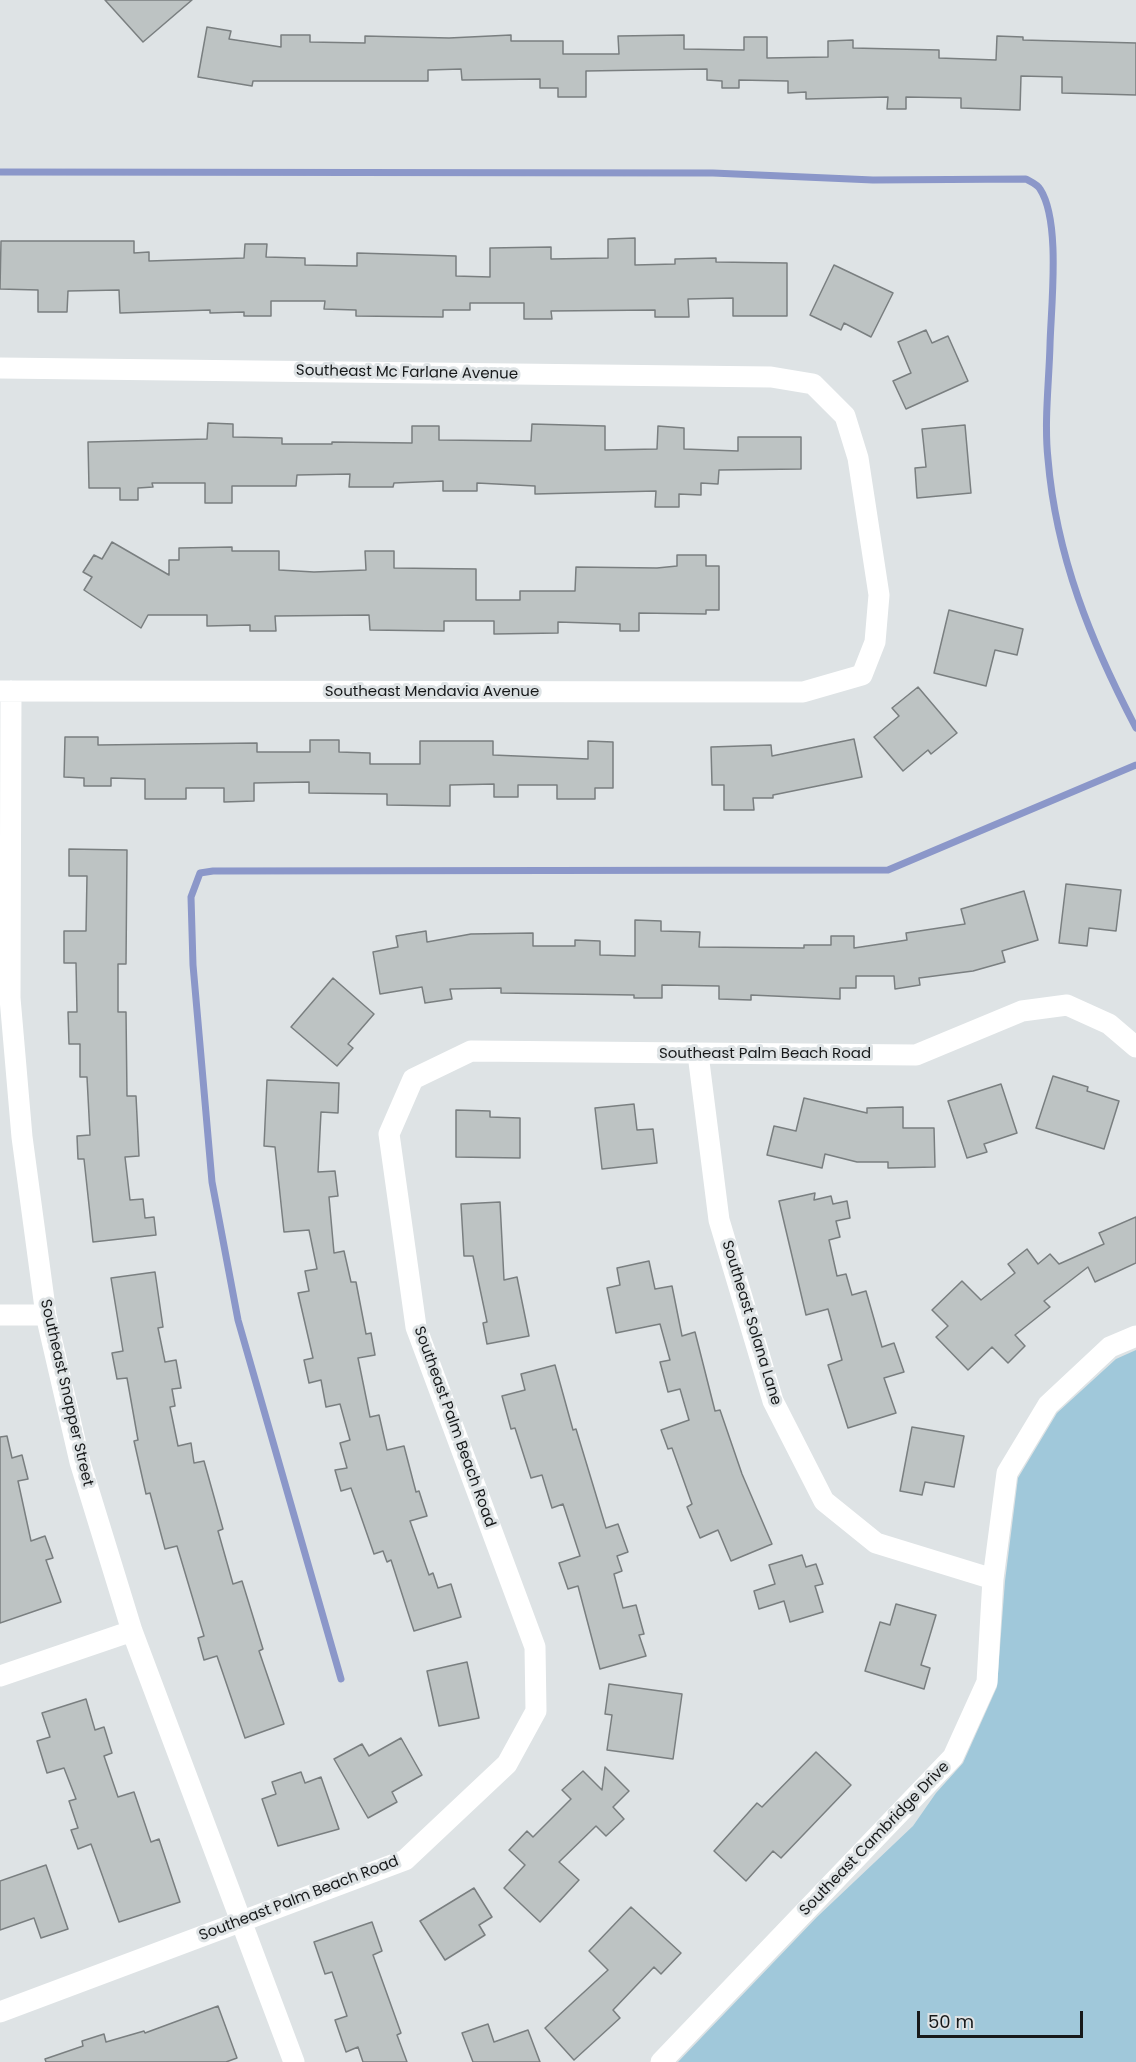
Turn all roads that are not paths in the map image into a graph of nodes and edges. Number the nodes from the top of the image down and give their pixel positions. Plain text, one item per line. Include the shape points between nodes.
1 (0, 368) edge
2 (862, 675) joint
3 (5, 691) edge
4 (5, 998) edge
5 (1136, 1047) edge
6 (698, 1054) junction
7 (0, 1315) edge
8 (46, 1315) junction
9 (1136, 1336) edge
10 (993, 1579) junction
11 (132, 1631) junction
12 (0, 1676) edge
13 (240, 1922) junction
14 (0, 2012) edge
15 (294, 2062) edge
16 (661, 2062) edge

1 - 2 street, Southeast Mc Farlane Avenue via 771,377 813,384 845,416 858,458 879,595 875,642
2 - 3 street, Southeast Mendavia Avenue via 803,692
3 - 4 street, Southeast Snapper Street
4 - 8 street, Southeast Snapper Street
5 - 6 street, Southeast Palm Beach Road via 1109,1024 1067,1005 1022,1011 916,1054
6 - 10 street, Southeast Solana Lane via 719,1220 773,1401 824,1501 876,1543
6 - 13 street, Southeast Palm Beach Road via 471,1051 413,1079 388,1134 416,1327 535,1647 536,1711 507,1764 405,1860
7 - 8 street
8 - 11 street, Southeast Snapper Street via 80,1462
9 - 10 street, Southeast Cambridge Drive via 1110,1347 1048,1405 1007,1473
10 - 16 street, Southeast Cambridge Drive via 987,1682 953,1757
11 - 12 street
11 - 13 street, Southeast Snapper Street
13 - 14 street, Southeast Palm Beach Road
13 - 15 street, Southeast Snapper Street

